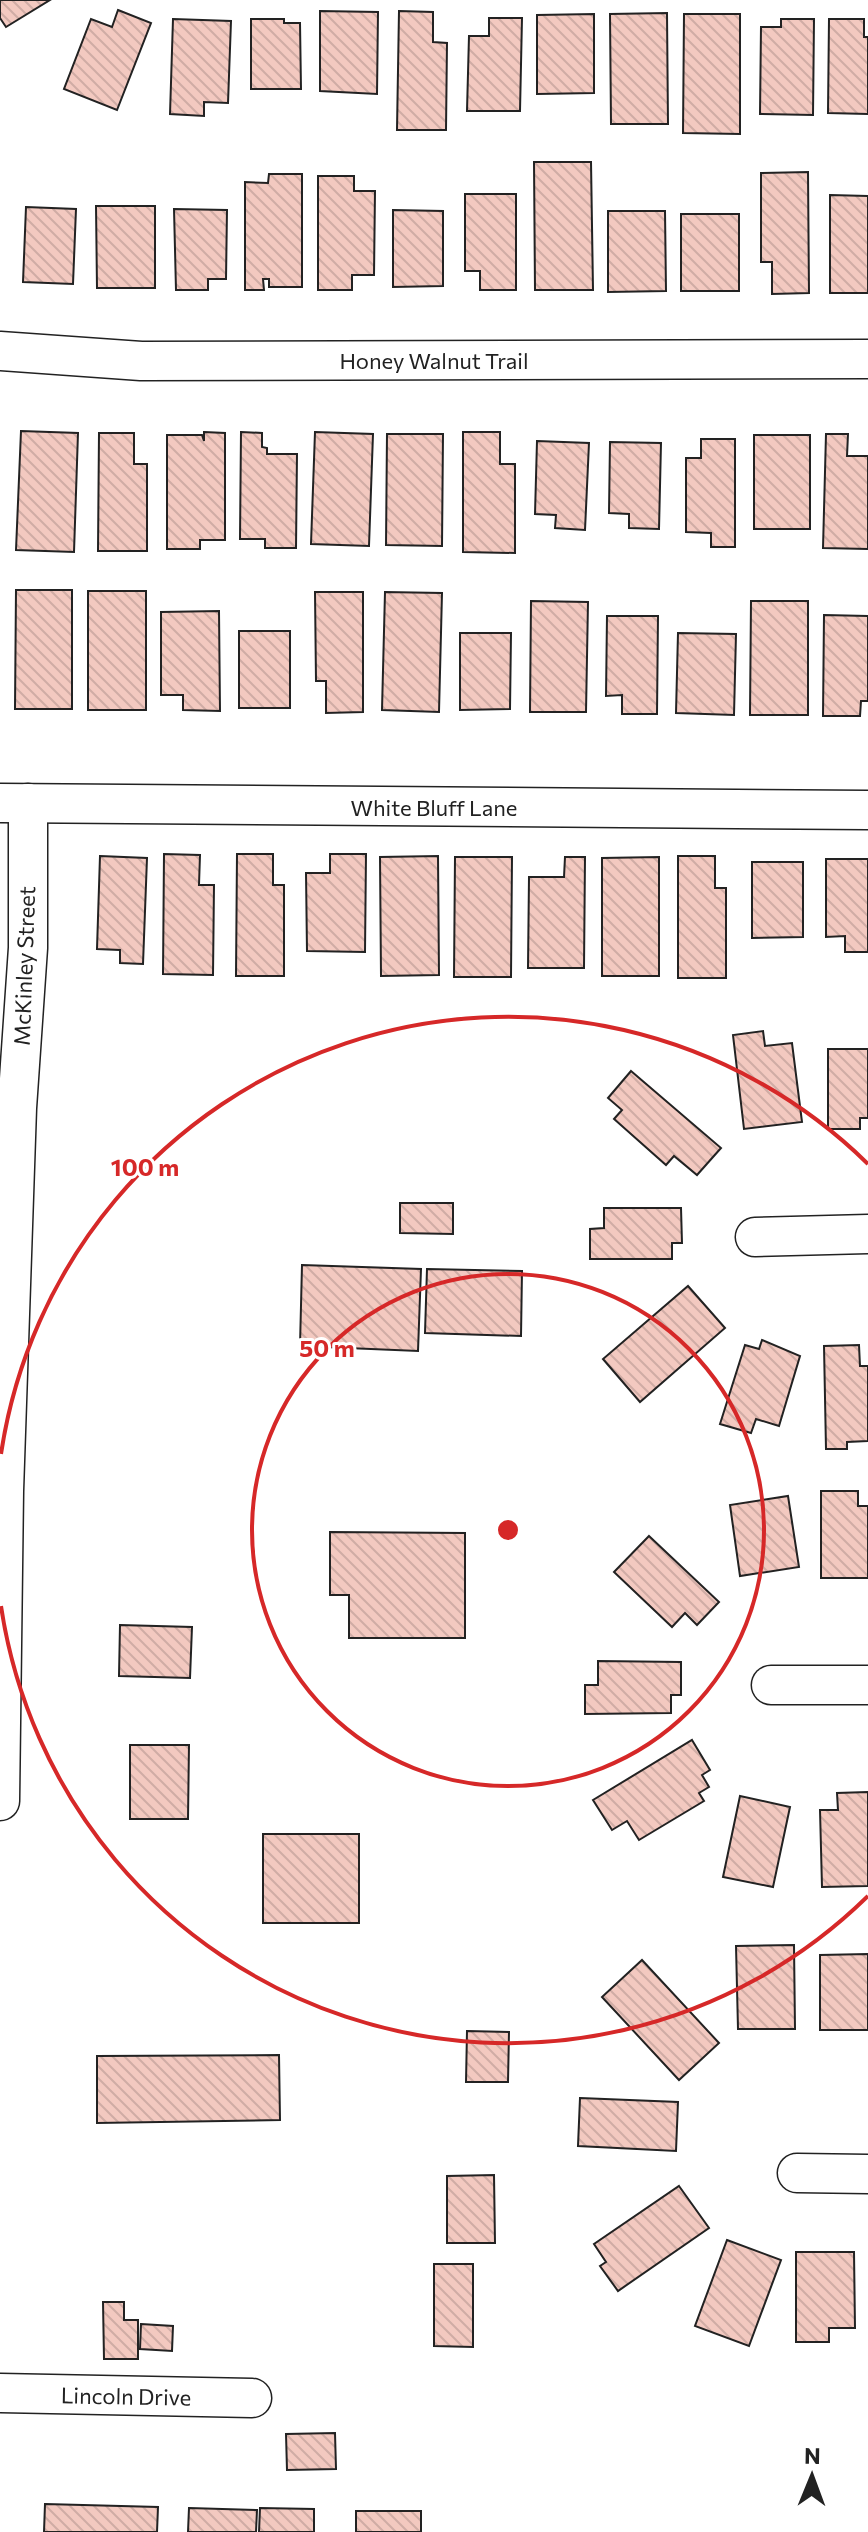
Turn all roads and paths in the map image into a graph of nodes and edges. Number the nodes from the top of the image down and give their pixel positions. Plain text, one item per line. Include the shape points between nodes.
1 (0, 351) edge
2 (868, 359) edge
3 (14, 803) edge
4 (868, 810) edge
5 (868, 1234) edge
6 (755, 1237) dead end
7 (2, 1491) edge
8 (771, 1685) dead end
9 (868, 1685) edge
10 (0, 1801) edge
11 (797, 2173) dead end
12 (868, 2174) edge
13 (0, 2393) edge
14 (252, 2398) dead end

1 - 2 street, Honey Walnut Trail via 141,361
3 - 4 street, White Bluff Lane
3 - 7 street, McKinley Street via 28,948
5 - 6 street
7 - 10 street, McKinley Street
8 - 9 street
11 - 12 street
13 - 14 street, Lincoln Drive

